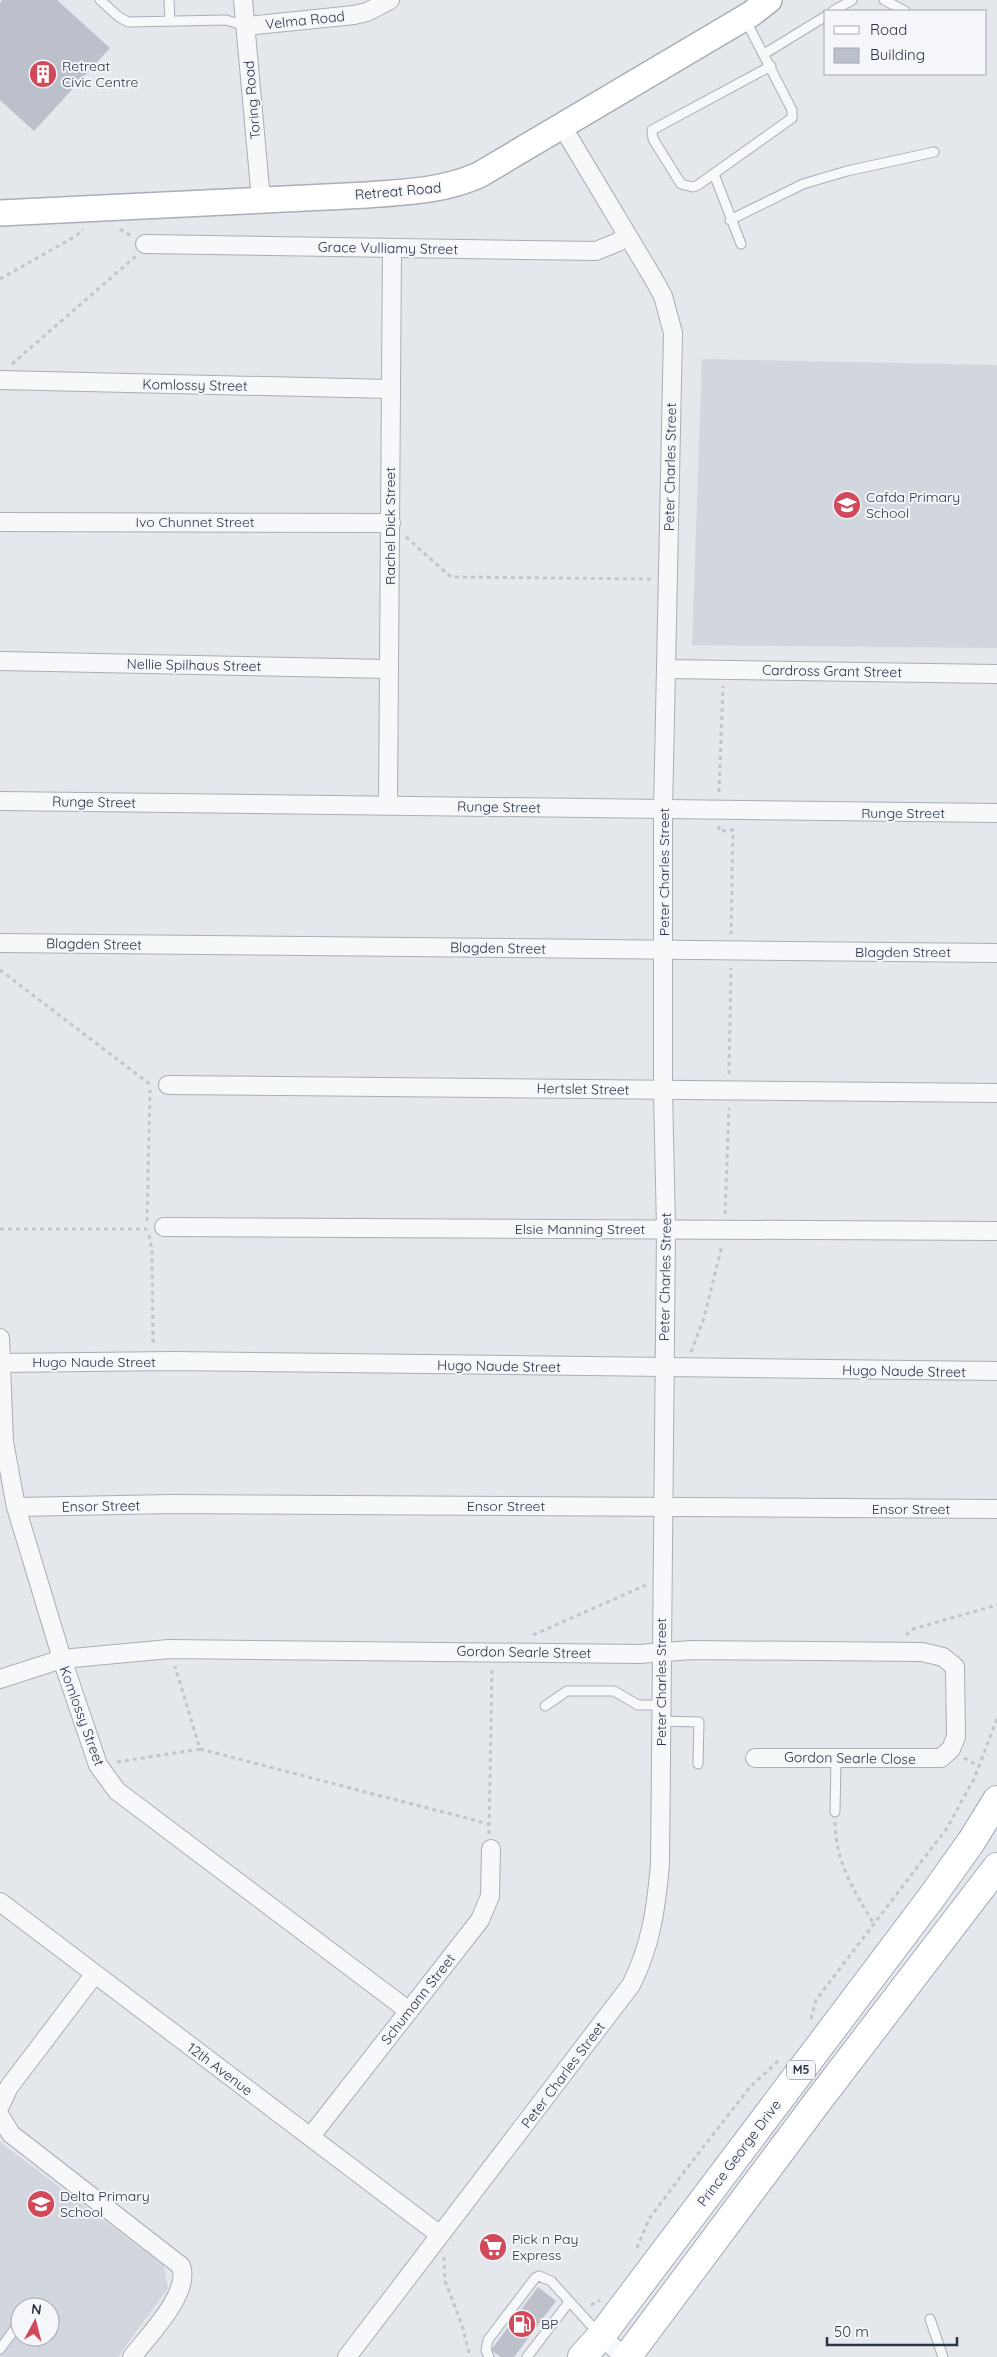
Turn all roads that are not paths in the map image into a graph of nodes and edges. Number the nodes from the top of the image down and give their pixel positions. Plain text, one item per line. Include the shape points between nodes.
1 (100, 0) edge
2 (243, 0) edge
3 (390, 0) edge
4 (784, 0) edge
5 (852, 0) edge
6 (884, 0) edge
7 (168, 1) edge
8 (835, 10) edge
9 (903, 10) edge
10 (755, 11) edge
11 (824, 17) edge
12 (170, 21) junction
13 (246, 26) junction
14 (764, 54) junction
15 (771, 66) junction
16 (562, 126) junction
17 (934, 152) dead end
18 (714, 174) junction
19 (261, 200) junction
20 (0, 213) edge
21 (730, 220) junction
22 (626, 236) junction
23 (145, 244) road end
24 (741, 244) dead end
25 (392, 248) junction
26 (3, 374) edge
27 (390, 390) junction
28 (0, 522) edge
29 (391, 523) junction
30 (0, 661) edge
31 (389, 668) junction
32 (666, 669) junction
33 (997, 674) edge
34 (0, 801) edge
35 (388, 804) junction
36 (663, 811) junction
37 (997, 814) edge
38 (0, 943) edge
39 (665, 950) junction
40 (997, 953) edge
41 (168, 1084) road end
42 (663, 1090) junction
43 (997, 1093) edge
44 (155, 1227) road end
45 (666, 1229) junction
46 (997, 1232) edge
47 (0, 1338) edge
48 (1, 1363) junction
49 (664, 1368) junction
50 (997, 1372) edge
51 (662, 1506) junction
52 (16, 1507) junction
53 (997, 1509) edge
54 (661, 1651) junction
55 (62, 1659) junction
56 (0, 1679) edge
57 (545, 1706) dead end
58 (660, 1713) junction
59 (945, 1755) joint
60 (755, 1758) dead end
61 (836, 1758) junction
62 (698, 1764) dead end
63 (997, 1800) edge
64 (835, 1812) road end
65 (491, 1849) road end
66 (997, 1867) edge
67 (0, 1902) edge
68 (94, 1974) junction
69 (409, 2011) junction
70 (0, 2106) edge
71 (0, 2116) edge
72 (311, 2136) junction
73 (440, 2235) junction
74 (569, 2302) junction
75 (930, 2319) dead end
76 (10, 2336) edge
77 (601, 2336) junction
78 (0, 2349) edge
79 (132, 2357) edge
80 (347, 2357) edge
81 (489, 2357) edge
82 (527, 2357) edge
83 (582, 2357) edge
84 (626, 2357) edge
85 (943, 2357) edge

1 - 12 lane via 128,22
2 - 13 street, Toring Road
3 - 13 street, Velma Road via 354,15
4 - 10 main road, Retreat Road via 763,11
5 - 8 lane
6 - 9 lane
7 - 12 lane
10 - 14 lane
10 - 16 main road, Retreat Road
11 - 14 lane
12 - 13 lane via 226,20
13 - 19 street, Toring Road
14 - 15 lane
15 - 18 lane via 792,110 792,118
15 - 18 lane via 652,130 653,139 680,184 692,187
16 - 19 main road, Retreat Road via 479,175 452,186 425,191
16 - 22 street, Peter Charles Street
17 - 21 lane via 803,184
18 - 21 lane
19 - 20 main road, Retreat Road
21 - 24 lane
22 - 25 street, Grace Vulliamy Street via 596,251
22 - 32 street, Peter Charles Street via 663,296 673,333
23 - 25 street, Grace Vulliamy Street
25 - 27 street, Rachel Dick Street
26 - 27 street, Komlossy Street
27 - 29 street, Rachel Dick Street
28 - 29 street, Ivo Chunnet Street
29 - 31 street, Rachel Dick Street
30 - 31 street, Nellie Spilhaus Street
31 - 35 street, Rachel Dick Street
32 - 33 street, Cardross Grant Street
32 - 36 street, Peter Charles Street
34 - 35 street, Runge Street
35 - 36 street, Runge Street
36 - 37 street, Runge Street
36 - 39 street, Peter Charles Street
38 - 39 street, Blagden Street
39 - 40 street, Blagden Street
39 - 42 street, Peter Charles Street
41 - 42 street, Hertslet Street
42 - 43 street, Hertslet Street
42 - 45 street, Peter Charles Street
44 - 45 street, Elsie Manning Street
45 - 46 street, Elsie Manning Street
45 - 49 street, Peter Charles Street
47 - 48 street, Komlossy Street
48 - 49 street, Hugo Naude Street
48 - 52 street, Komlossy Street via 4,1442
49 - 50 street, Hugo Naude Street
49 - 51 street, Peter Charles Street
51 - 52 street, Ensor Street via 171,1504
51 - 53 street, Ensor Street
51 - 54 street, Peter Charles Street
52 - 55 street, Komlossy Street
54 - 55 street, Gordon Searle Street via 639,1654 169,1649
54 - 58 street, Peter Charles Street
54 - 59 street, Gordon Searle Street via 887,1652 944,1656 956,1667 956,1737
55 - 56 street, Gordon Searle Street
55 - 69 street, Komlossy Street via 98,1765 117,1790
57 - 58 lane via 567,1691 614,1691
58 - 62 lane via 699,1722
58 - 73 street, Peter Charles Street via 659,1874 656,1910 641,1966 631,1985
59 - 61 street, Gordon Searle Close via 934,1759
60 - 61 street, Gordon Searle Close
61 - 64 lane
63 - 77 main road, Prince George Drive / M5 via 942,1883
65 - 69 street, Schumann Street via 490,1896 480,1920
66 - 84 main road, M5
67 - 68 street, 12th Avenue
68 - 70 street via 9,2087
68 - 72 street, 12th Avenue
69 - 72 street, Schumann Street
71 - 79 street via 11,2134 181,2266 184,2277 178,2295
72 - 73 street, 12th Avenue
73 - 80 street, Peter Charles Street
74 - 77 lane
74 - 81 lane via 546,2278 535,2278 488,2340 486,2350
74 - 82 lane
75 - 85 lane
76 - 78 lane
77 - 83 main road, Prince George Drive / M5
77 - 84 street

